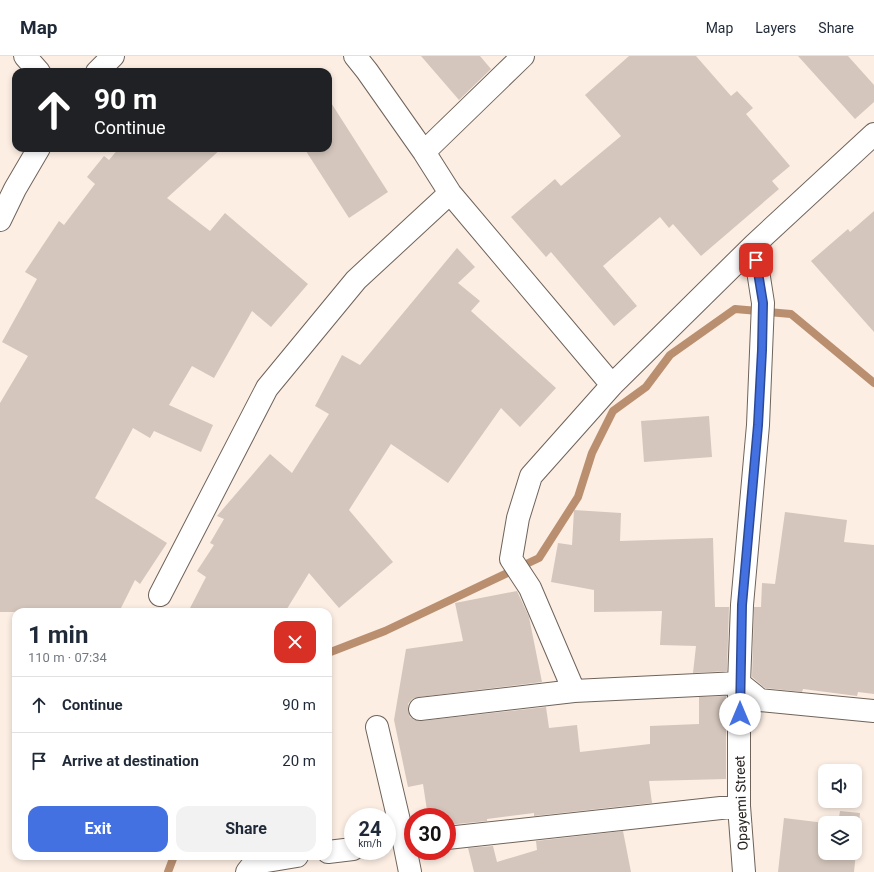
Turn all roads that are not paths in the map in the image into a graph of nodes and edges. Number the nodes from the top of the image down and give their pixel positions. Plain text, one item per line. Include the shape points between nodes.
1 (25, 56) edge
2 (114, 56) edge
3 (355, 56) edge
4 (523, 56) edge
5 (36, 68) edge
6 (101, 68) edge
7 (874, 134) edge
8 (37, 152) edge
9 (424, 152) junction
10 (450, 193) junction
11 (0, 220) edge
12 (754, 246) junction
13 (612, 385) junction
14 (160, 595) dead end
15 (740, 684) junction
16 (574, 692) junction
17 (420, 709) dead end
18 (874, 711) edge
19 (377, 727) dead end
20 (740, 806) junction
21 (456, 837) edge
22 (402, 842) edge
23 (344, 850) edge
24 (332, 852) edge
25 (272, 860) edge
26 (247, 872) edge
27 (410, 872) edge
28 (744, 872) edge

1 - 5 street
2 - 6 street
3 - 9 street
4 - 9 street
7 - 12 street
8 - 11 street
9 - 10 street
10 - 13 street
10 - 14 street via 356,280 267,388
12 - 13 street
12 - 15 street, Opayemi Street via 763,303 762,350 742,605
13 - 16 street via 531,476 518,518 511,559 530,588
15 - 16 street
15 - 18 street via 760,700
15 - 20 street, Opayemi Street
16 - 17 street
19 - 22 street
20 - 21 street
20 - 28 street, Opayemi Street
22 - 27 street
23 - 24 street
25 - 26 street via 254,863

